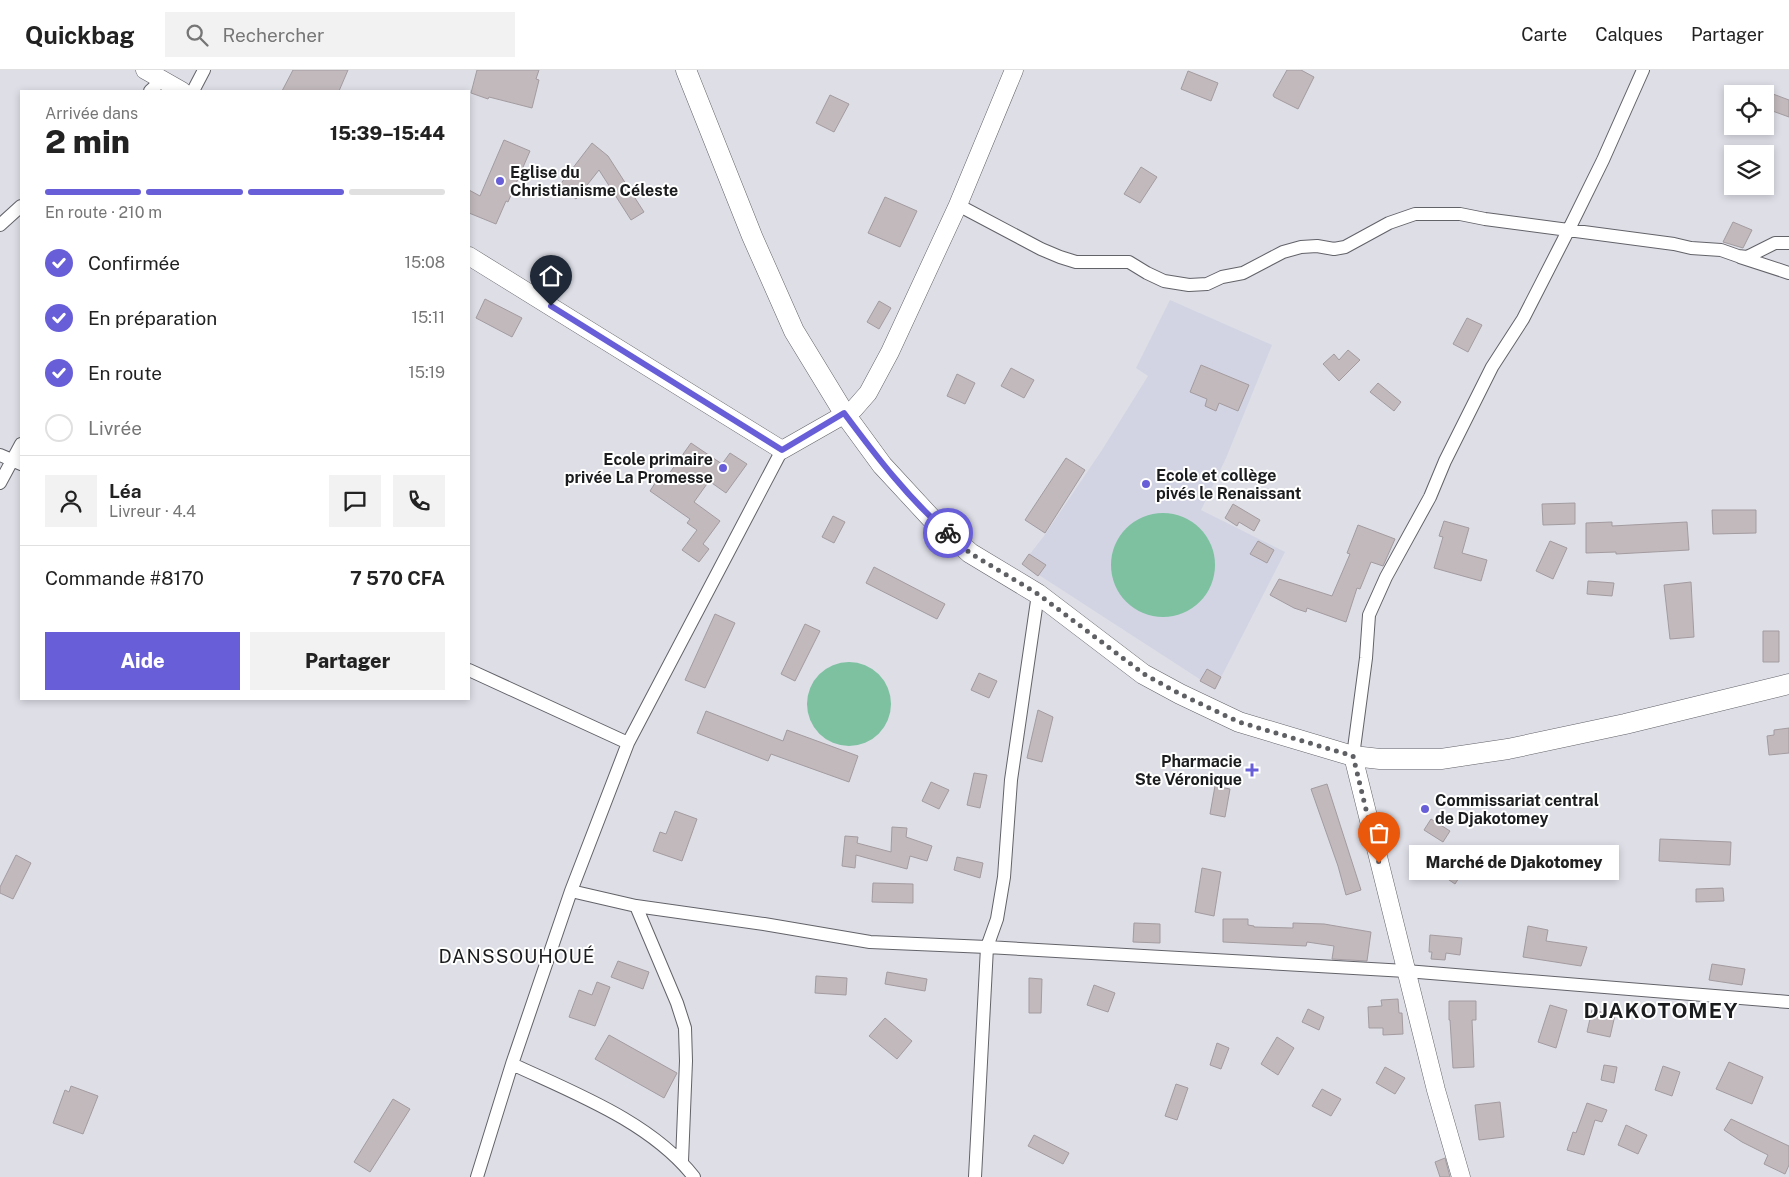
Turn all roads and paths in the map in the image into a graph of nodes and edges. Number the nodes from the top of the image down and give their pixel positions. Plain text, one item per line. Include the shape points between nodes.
1 (145, 70) edge
2 (204, 70) edge
3 (686, 70) edge
4 (1014, 70) edge
5 (1643, 70) edge
6 (156, 86) edge
7 (177, 90) edge
8 (194, 90) edge
9 (958, 204) junction
10 (20, 207) edge
11 (0, 225) edge
12 (1569, 229) junction
13 (1789, 243) edge
14 (1738, 256) junction
15 (470, 257) edge
16 (1789, 273) edge
17 (844, 413) junction
18 (20, 448) edge
19 (782, 450) junction
20 (0, 455) edge
21 (17, 462) edge
22 (0, 483) edge
23 (1038, 594) junction
24 (470, 670) edge
25 (1789, 684) edge
26 (628, 743) junction
27 (1353, 756) junction
28 (571, 891) junction
29 (636, 906) junction
30 (987, 947) junction
31 (1406, 971) junction
32 (1789, 1002) edge
33 (512, 1064) junction
34 (682, 1161) junction
35 (476, 1177) edge
36 (694, 1177) edge
37 (975, 1177) edge
38 (1461, 1177) edge

1 - 6 street
2 - 8 street
3 - 17 main road via 794,331
4 - 9 street
5 - 12 street
6 - 7 street
9 - 12 street via 1060,257 1076,262 1129,262 1164,281 1189,285 1207,284 1243,273 1283,252 1301,247 1345,247 1389,223 1415,214 1460,214
9 - 17 street via 868,393 854,409
10 - 11 street
12 - 14 street via 1715,249
12 - 27 street via 1523,319 1492,367 1369,616
13 - 14 street via 1775,243 1747,257
14 - 16 street
15 - 19 street
17 - 19 street
17 - 23 main road via 882,465 931,518 970,553
18 - 21 street
19 - 26 street
20 - 21 street
21 - 22 street
23 - 27 main road via 1144,674 1180,694 1239,722
23 - 30 street via 1011,780 1004,877 997,919
24 - 26 street
25 - 27 main road via 1508,749 1441,759
26 - 28 street
27 - 31 street
28 - 29 street
28 - 33 street
29 - 30 street via 870,942
29 - 34 street via 684,1028
30 - 31 street
30 - 37 street
31 - 32 street
31 - 38 street
33 - 34 street via 639,1128
33 - 35 street
34 - 36 street

